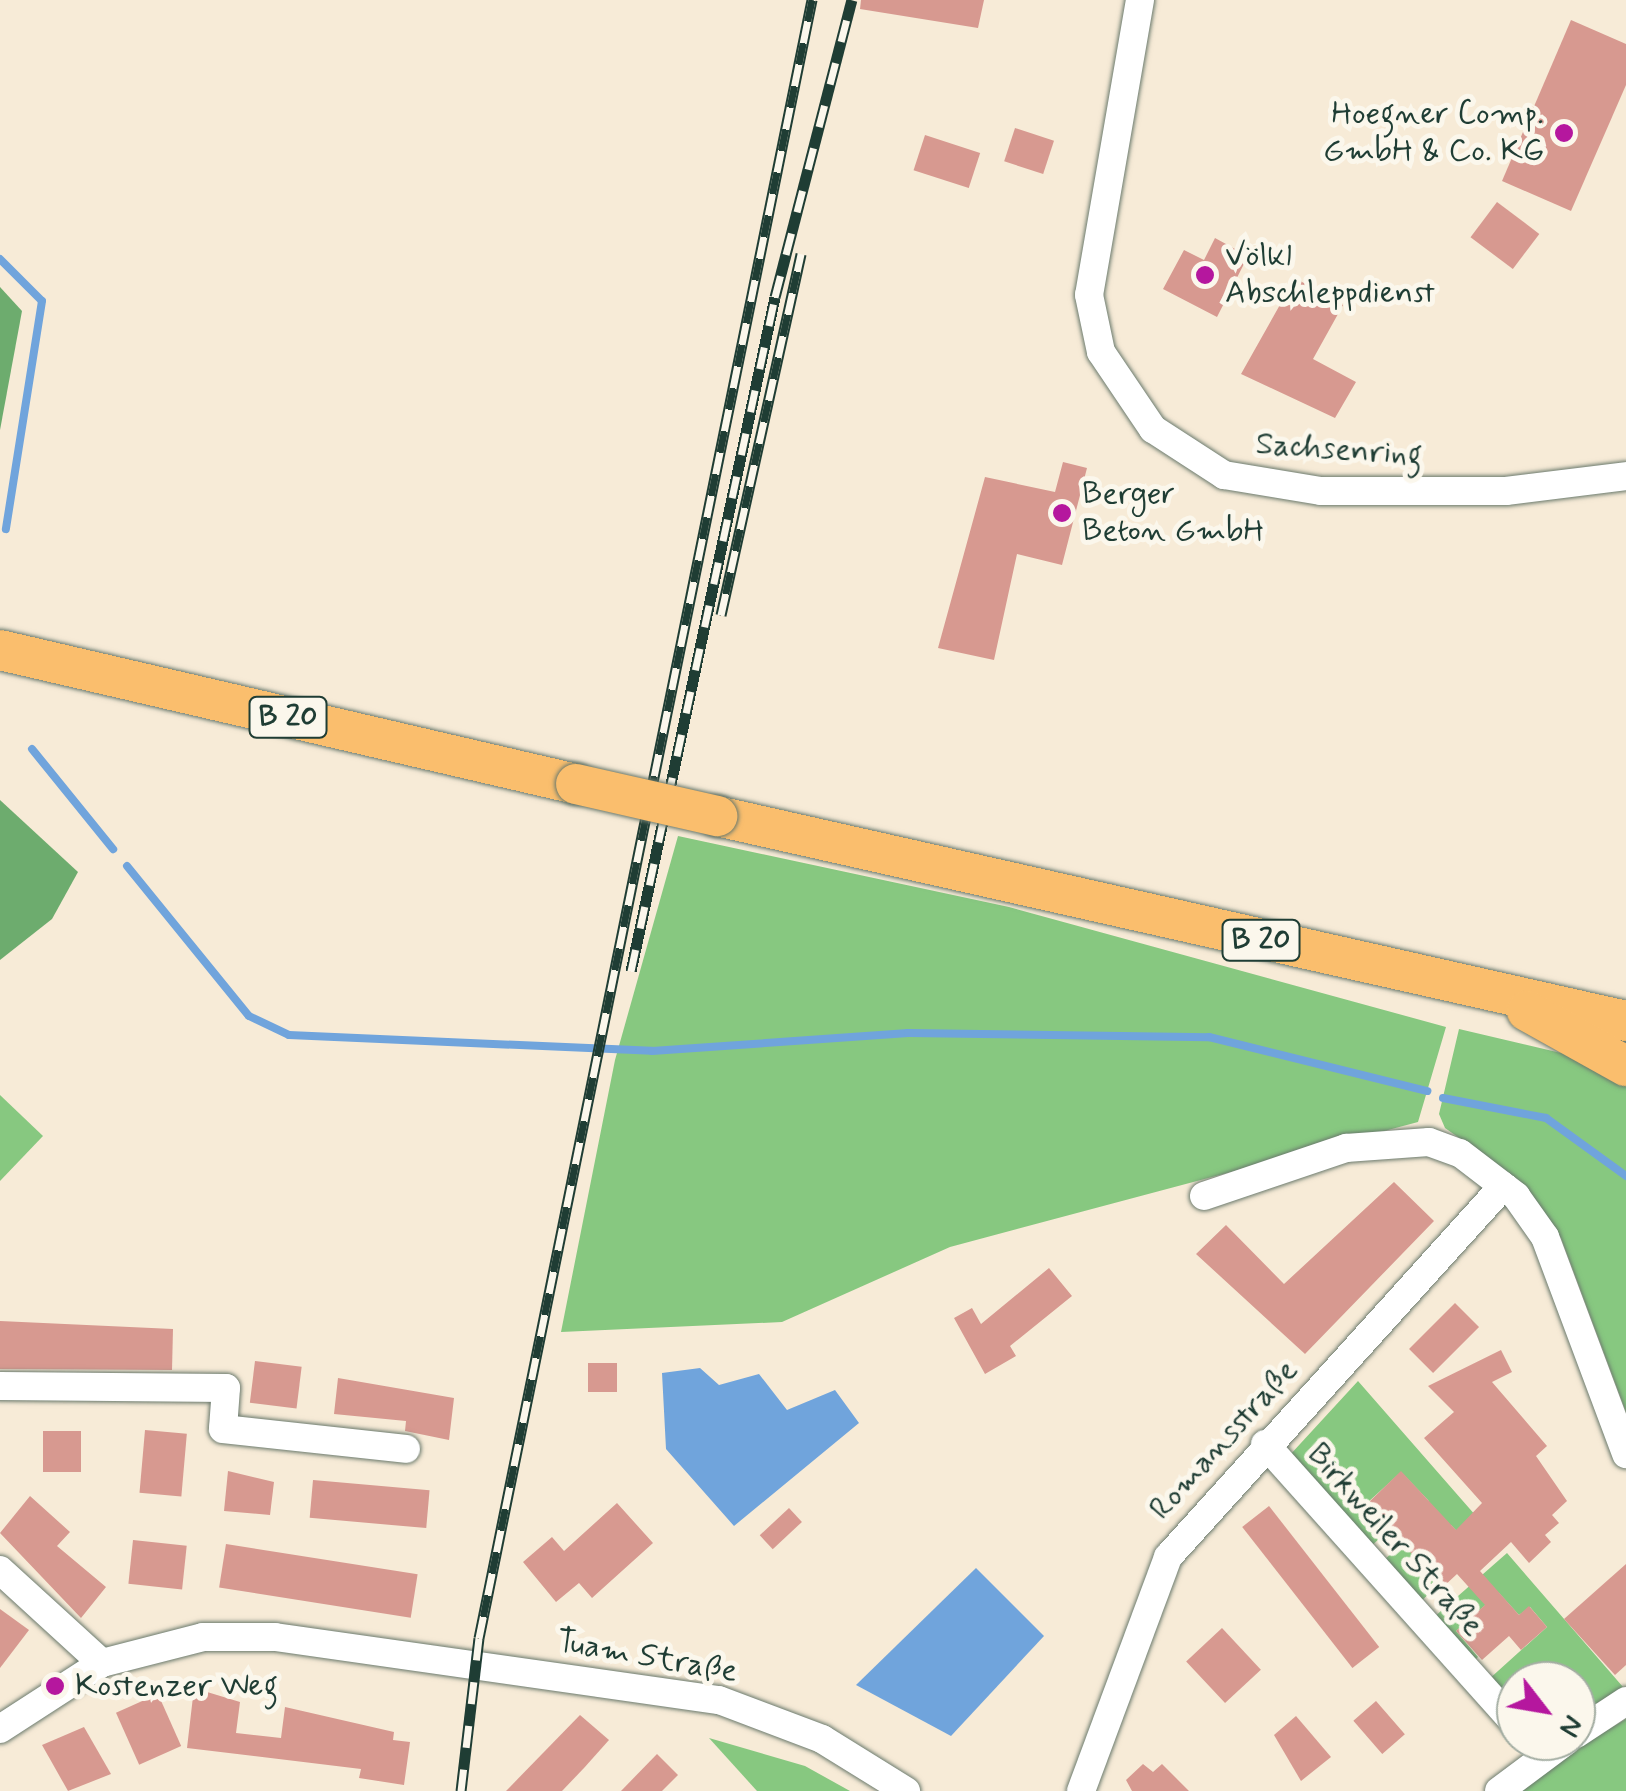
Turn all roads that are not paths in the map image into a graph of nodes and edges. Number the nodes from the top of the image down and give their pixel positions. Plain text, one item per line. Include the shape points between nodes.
1 (1140, 0) edge
2 (1626, 476) edge
3 (0, 650) edge
4 (1503, 995) junction
5 (1626, 1022) edge
6 (1626, 1066) edge
7 (1503, 1186) junction
8 (1204, 1196) dead end
9 (0, 1386) edge
10 (1265, 1444) junction
11 (406, 1449) dead end
12 (1626, 1454) edge
13 (0, 1570) edge
14 (102, 1663) junction
15 (1626, 1701) edge
16 (1496, 1703) edge
17 (1596, 1721) edge
18 (0, 1729) edge
19 (1531, 1761) edge
20 (906, 1791) edge
21 (1081, 1791) edge
22 (1499, 1791) edge

1 - 2 street, Sachsenring via 1088,295 1101,352 1152,429 1224,475 1305,489 1506,492
3 - 4 highway, B 20, bridge
4 - 5 highway, B 20
4 - 6 highway
7 - 8 street via 1460,1154 1398,1142 1346,1148
7 - 10 street, Romansstraße
7 - 12 street via 1545,1237
9 - 11 street via 226,1388 223,1429
10 - 16 street, Birkweiler Straße
10 - 21 street, Romansstraße via 1168,1557
13 - 14 street
14 - 18 street, Tuam Straße
14 - 20 street, Tuam Straße via 156,1646 239,1637 476,1663 719,1700 822,1739
15 - 17 street
19 - 22 street

